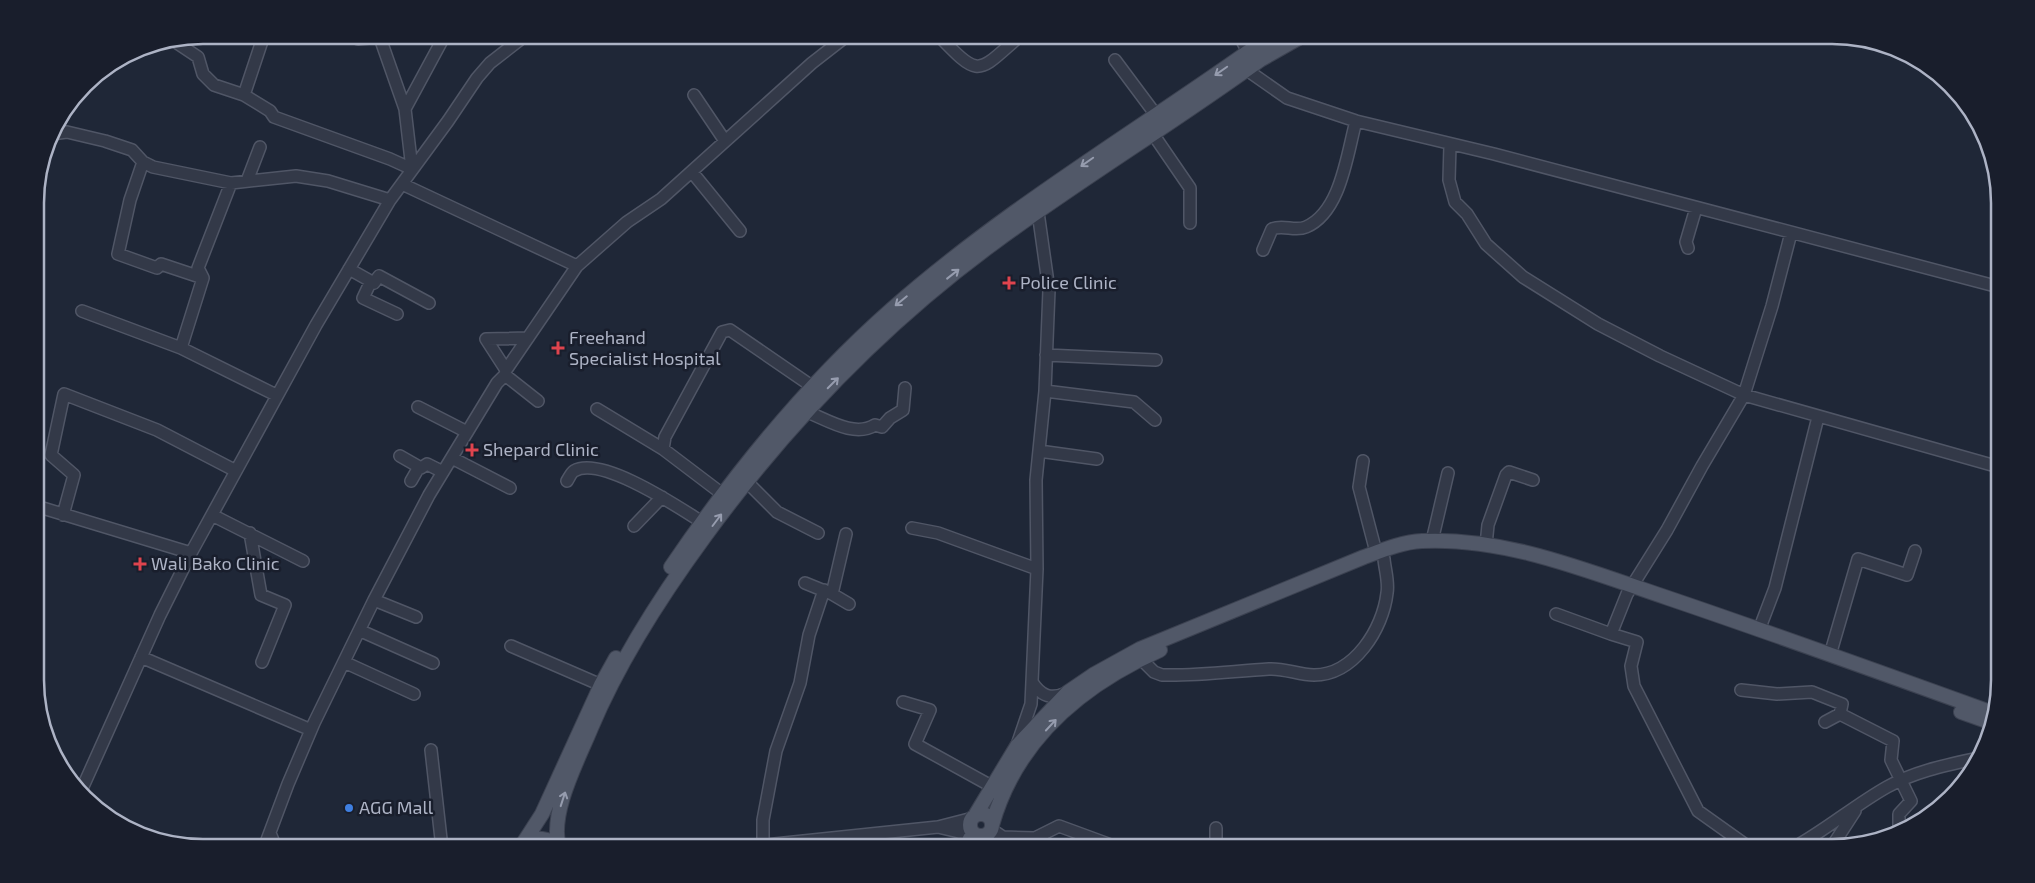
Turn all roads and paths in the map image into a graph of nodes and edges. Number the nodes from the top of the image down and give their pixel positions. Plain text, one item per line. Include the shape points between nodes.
1 (261, 44) edge
2 (382, 44) edge
3 (440, 44) edge
4 (514, 44) edge
5 (836, 44) edge
6 (947, 44) edge
7 (1011, 44) edge
8 (1244, 44) edge
9 (1262, 44) edge
10 (1289, 44) edge
11 (181, 46) edge
12 (1248, 52) junction
13 (1115, 60) dead end
14 (1246, 70) junction
15 (244, 95) junction
16 (694, 95) dead end
17 (405, 109) junction
18 (1156, 115) junction
19 (1356, 121) junction
20 (60, 133) edge
21 (1153, 134) junction
22 (725, 141) junction
23 (1450, 145) junction
24 (260, 147) dead end
25 (143, 162) junction
26 (412, 170) junction
27 (692, 172) junction
28 (247, 181) junction
29 (231, 183) junction
30 (402, 184) junction
31 (390, 200) junction
32 (1037, 205) junction
33 (1696, 208) junction
34 (1190, 223) dead end
35 (740, 231) dead end
36 (1791, 233) junction
37 (1688, 248) dead end
38 (1262, 250) dead end
39 (577, 266) junction
40 (349, 269) junction
41 (203, 278) junction
42 (371, 281) junction
43 (1991, 285) edge
44 (429, 303) dead end
45 (82, 311) dead end
46 (397, 314) dead end
47 (528, 338) junction
48 (181, 348) junction
49 (1046, 354) junction
50 (1156, 360) dead end
51 (505, 373) junction
52 (813, 387) junction
53 (905, 388) dead end
54 (1045, 391) junction
55 (276, 395) junction
56 (1744, 395) junction
57 (538, 401) dead end
58 (418, 407) dead end
59 (597, 409) dead end
60 (805, 411) junction
61 (1818, 417) junction
62 (1155, 420) dead end
63 (467, 432) junction
64 (663, 449) junction
65 (1039, 451) junction
66 (400, 456) dead end
67 (452, 458) junction
68 (1097, 459) dead end
69 (1364, 462) dead end
70 (1991, 465) edge
71 (419, 467) junction
72 (236, 471) junction
73 (443, 472) junction
74 (1448, 473) dead end
75 (1533, 480) dead end
76 (411, 481) dead end
77 (567, 481) dead end
78 (746, 481) junction
79 (510, 488) dead end
80 (721, 494) junction
81 (662, 497) junction
82 (44, 509) edge
83 (63, 515) junction
84 (212, 515) junction
85 (702, 522) junction
86 (634, 526) dead end
87 (912, 528) dead end
88 (250, 533) junction
89 (818, 533) dead end
90 (846, 534) dead end
91 (1432, 541) junction
92 (1486, 545) junction
93 (1915, 551) dead end
94 (191, 553) junction
95 (1380, 556) junction
96 (303, 561) dead end
97 (1037, 570) junction
98 (805, 584) dead end
99 (1630, 591) junction
100 (828, 592) junction
101 (374, 600) junction
102 (849, 604) dead end
103 (1556, 614) dead end
104 (416, 617) dead end
105 (1760, 630) junction
106 (361, 631) junction
107 (1611, 634) junction
108 (511, 646) dead end
109 (1830, 655) junction
110 (141, 657) junction
111 (1141, 659) junction
112 (262, 662) dead end
113 (344, 662) junction
114 (433, 663) dead end
115 (1032, 682) junction
116 (600, 685) junction
117 (1741, 690) dead end
118 (1068, 692) junction
119 (414, 694) dead end
120 (904, 702) dead end
121 (1988, 711) edge
122 (1840, 714) junction
123 (1986, 721) edge
124 (1826, 722) dead end
125 (311, 730) junction
126 (1017, 746) junction
127 (431, 750) dead end
128 (1970, 760) edge
129 (1900, 782) junction
130 (83, 784) edge
131 (993, 788) junction
132 (1858, 806) junction
133 (1899, 825) edge
134 (980, 826) junction
135 (1216, 828) dead end
136 (270, 833) junction
137 (268, 839) edge
138 (272, 839) edge
139 (441, 839) edge
140 (526, 839) edge
141 (558, 839) edge
142 (763, 839) edge
143 (847, 839) edge
144 (971, 839) edge
145 (978, 839) edge
146 (1000, 839) edge
147 (1028, 839) edge
148 (1094, 839) edge
149 (1216, 839) edge
150 (1737, 839) edge
151 (1809, 839) edge
152 (1837, 839) edge

1 - 15 street
2 - 17 street
3 - 17 street
4 - 26 street via 477,78
5 - 22 street
6 - 7 street via 965,63 979,67
8 - 12 street
9 - 12 main road
10 - 14 main road
11 - 15 street via 198,57 203,74 214,85
12 -> 18 main road
13 - 18 street
14 - 19 street via 1287,98
14 - 21 main road
15 - 26 street via 270,110 274,117
16 - 22 street
17 - 26 street
18 -> 32 main road
19 - 23 street
19 - 38 street via 1336,198 1309,226 1272,229
20 - 25 street via 105,140 132,150
21 - 32 main road
21 - 34 street via 1190,188
22 - 27 street
23 - 33 street
23 - 56 street via 1449,180 1455,202 1502,260 1598,324
24 - 28 street
25 - 29 street via 153,167
25 - 41 street via 130,200 118,254 157,268 161,264
26 - 30 street
27 - 35 street
27 - 39 street
28 - 29 street
28 - 31 street via 296,176 328,181
29 - 41 street via 198,268
30 - 31 street
30 - 39 street
31 - 40 street
32 - 49 street via 1049,290
32 -> 52 main road via 982,235 893,308
60 -> 32 main road via 920,301
33 - 36 street
33 - 37 street via 1686,242
36 - 43 street
36 - 56 street
39 - 47 street
40 - 42 street
40 - 55 street
41 - 48 street
42 - 44 street via 374,283 379,276
42 - 46 street via 363,298
45 - 48 street
47 - 51 street
47 - 51 street via 486,339
48 - 55 street
49 - 50 street
49 - 54 street
51 - 57 street
51 - 63 street
52 - 64 street via 730,330 722,332 665,437
52 - 80 main road
53 - 60 street via 903,410 882,427 875,425 858,431
54 - 62 street via 1134,402
54 - 65 street
55 - 72 street
56 - 61 street
56 - 99 street
58 - 63 street
59 - 64 street
60 - 78 main road
61 - 70 street
61 - 105 street via 1775,588
63 - 67 street
64 - 80 street
65 - 68 street
65 - 97 street via 1036,480
66 - 71 street
67 - 73 street
67 - 79 street
69 - 95 street via 1359,487
71 - 73 street via 427,464
71 - 76 street
72 - 83 street via 157,430 64,394 50,455 74,475
72 - 84 street
73 - 101 street
74 - 91 street
75 - 92 street via 1509,472 1506,474 1488,525
77 - 81 street via 573,472 583,469 600,471 636,481
78 - 89 street via 777,512
141 -> 78 main road via 556,832 566,791 618,673 670,583
80 - 85 main road
81 - 85 street
81 - 86 street
82 - 83 street
83 - 94 street
84 - 88 street
84 - 94 street
85 - 116 main road via 655,591
87 - 97 street via 938,533
88 - 96 street
88 - 112 street via 262,595 285,605
90 - 100 street
91 - 92 main road
91 - 95 main road via 1407,543
92 - 99 main road via 1518,551
93 - 109 street via 1907,574 1858,559
94 - 110 street
95 - 99 main road via 1426,550 1468,552 1517,560
95 - 111 main road
95 - 111 street via 1388,593 1382,614 1358,655 1340,670 1315,675 1272,668 1162,675
95 - 118 main road via 1140,649
97 - 115 street
98 - 100 street
99 - 105 main road
99 - 107 street
99 - 123 main road
100 - 102 street
100 - 142 street via 809,635 800,683 776,751 762,820
101 - 104 street
101 - 106 street
103 - 107 street
105 - 109 main road
106 - 113 street
106 - 114 street
107 - 150 street via 1637,642 1631,666 1634,686 1698,811
108 - 116 street
109 - 121 main road
110 - 125 street
110 - 130 street
134 -> 111 main road via 1028,749 1080,696
113 - 119 street
113 - 125 street
115 - 118 street via 1049,697
115 - 126 street via 1030,709
116 - 140 main road via 542,814
117 - 122 street via 1777,694 1812,692 1842,704
118 - 126 main road
120 - 131 street via 930,710 915,744
122 - 124 street
122 - 129 street via 1893,741 1891,760
125 - 136 street
126 - 131 main road
127 - 139 street
128 - 129 street via 1928,769
129 - 132 street
129 - 133 street via 1911,801 1899,814
131 - 134 main road
132 - 151 street
132 - 152 street
134 - 143 street via 959,832 938,827
134 - 144 main road
134 - 145 main road
134 - 146 street
135 - 149 street
136 - 137 street
136 - 138 street
147 - 148 street via 1058,826

